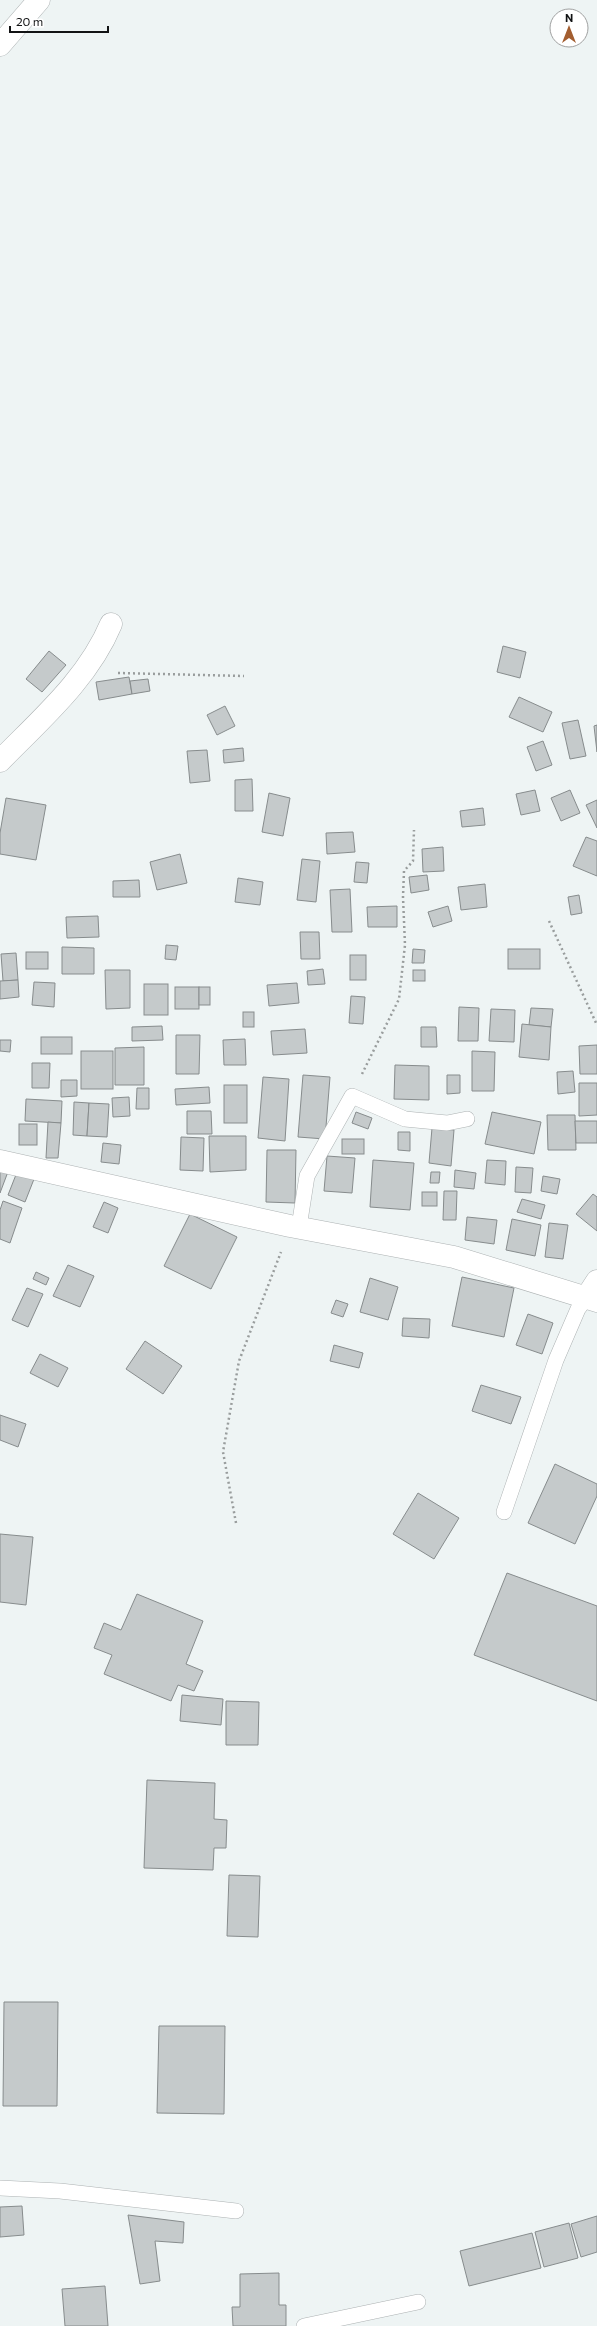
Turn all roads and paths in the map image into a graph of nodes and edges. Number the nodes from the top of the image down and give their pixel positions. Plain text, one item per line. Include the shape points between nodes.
1 (39, 0) edge
2 (0, 45) edge
3 (111, 624) dead end
4 (83, 672) junction
5 (244, 676) dead end
6 (0, 761) edge
7 (414, 830) dead end
8 (549, 921) dead end
9 (597, 1025) edge
10 (352, 1096) junction
11 (467, 1119) dead end
12 (0, 1161) edge
13 (295, 1227) junction
14 (593, 1293) edge
15 (504, 1512) dead end
16 (236, 1523) dead end
17 (0, 2188) edge
18 (236, 2211) dead end
19 (418, 2302) dead end
20 (304, 2326) edge

1 - 2 street
3 - 4 street via 102,646
4 - 5 path
4 - 6 street via 68,692
7 - 10 path via 413,861 404,871 405,945 399,999
8 - 9 path
10 - 11 lane via 405,1119 447,1123
10 - 13 lane via 306,1176
12 - 13 street
13 - 14 street via 454,1257
13 - 16 path via 238,1369 223,1452
14 - 15 lane via 578,1309 556,1360
17 - 18 lane via 60,2191
19 - 20 lane

